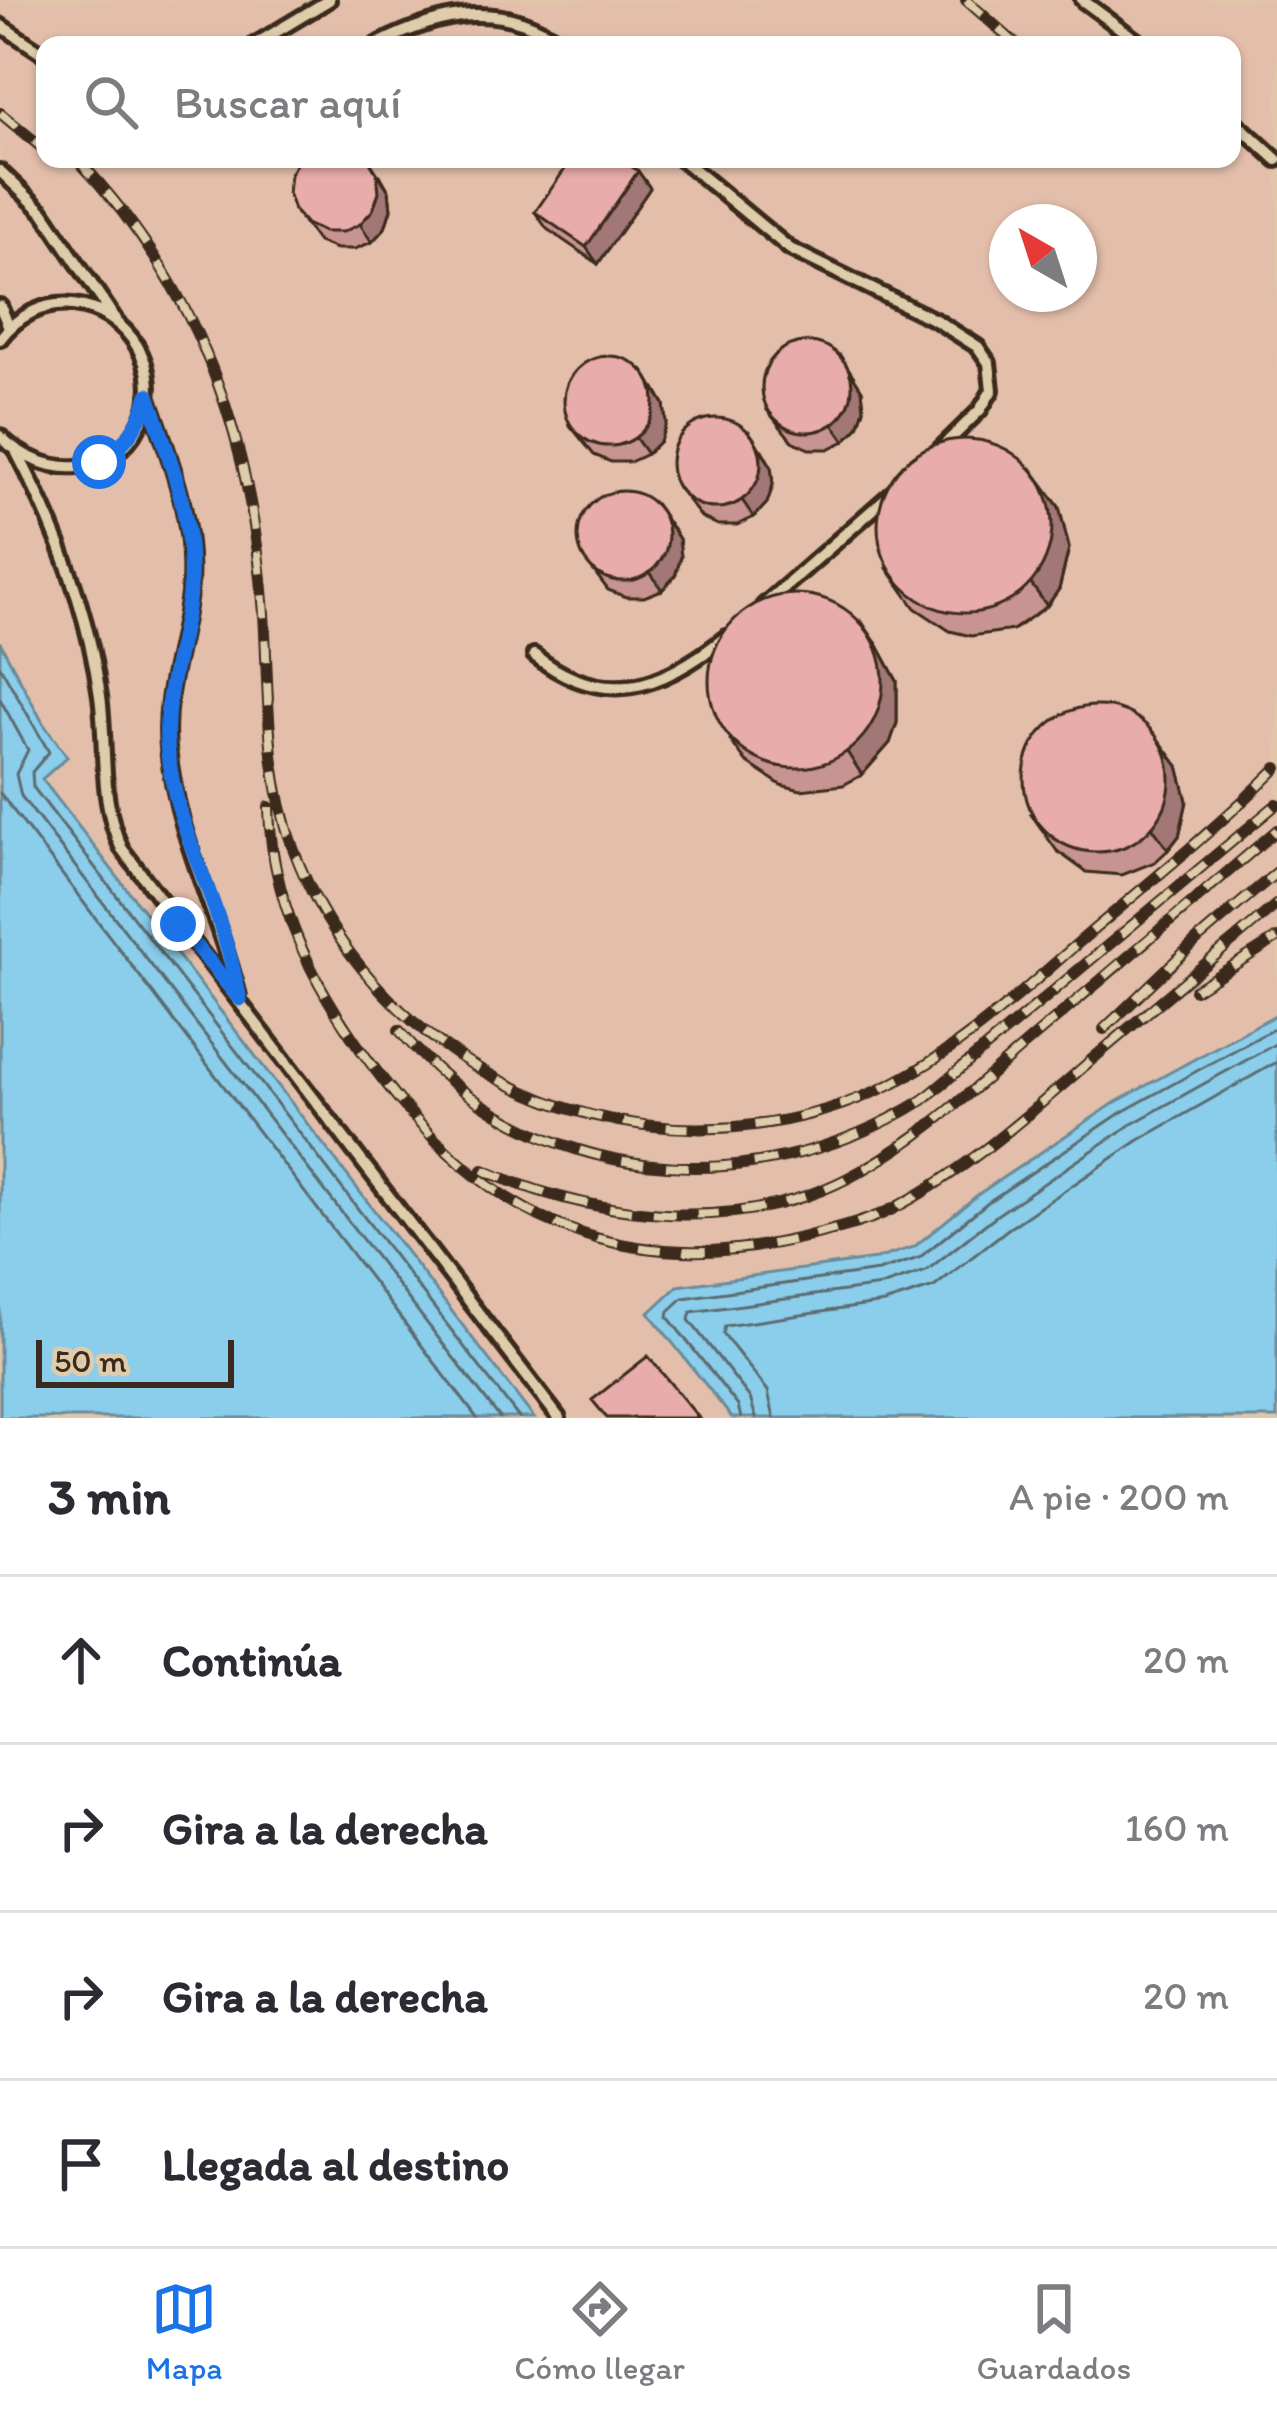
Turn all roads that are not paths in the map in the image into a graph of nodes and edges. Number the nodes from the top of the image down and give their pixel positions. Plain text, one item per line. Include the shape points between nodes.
1 (329, 0) edge
2 (1082, 0) edge
3 (0, 25) edge
4 (269, 36) edge
5 (394, 36) edge
6 (553, 36) edge
7 (1131, 36) edge
8 (36, 49) edge
9 (1241, 126) edge
10 (1277, 160) edge
11 (692, 168) edge
12 (0, 171) edge
13 (0, 306) edge
14 (115, 320) junction
15 (9, 327) junction
16 (0, 339) edge
17 (148, 395) junction
18 (0, 436) edge
19 (17, 453) junction
20 (926, 462) edge
21 (910, 477) edge
22 (752, 617) edge
23 (737, 628) edge
24 (534, 655) dead end
25 (240, 999) junction
26 (559, 1418) edge

1 - 4 lane
2 - 7 lane
3 - 8 lane
5 - 6 lane via 478,5 521,12
9 - 10 lane
11 - 20 lane via 790,248 978,347 992,390
12 - 14 lane via 43,212
13 - 15 lane
14 - 15 lane via 61,304
14 - 17 lane via 141,353
15 - 16 lane
17 - 19 lane via 140,423 99,462 43,466
17 - 25 lane via 189,533 190,586 167,698 172,785
18 - 19 lane
19 - 25 lane via 53,526 85,628 110,823
21 - 22 lane
23 - 24 lane via 694,663 622,688 585,686
25 - 26 lane

